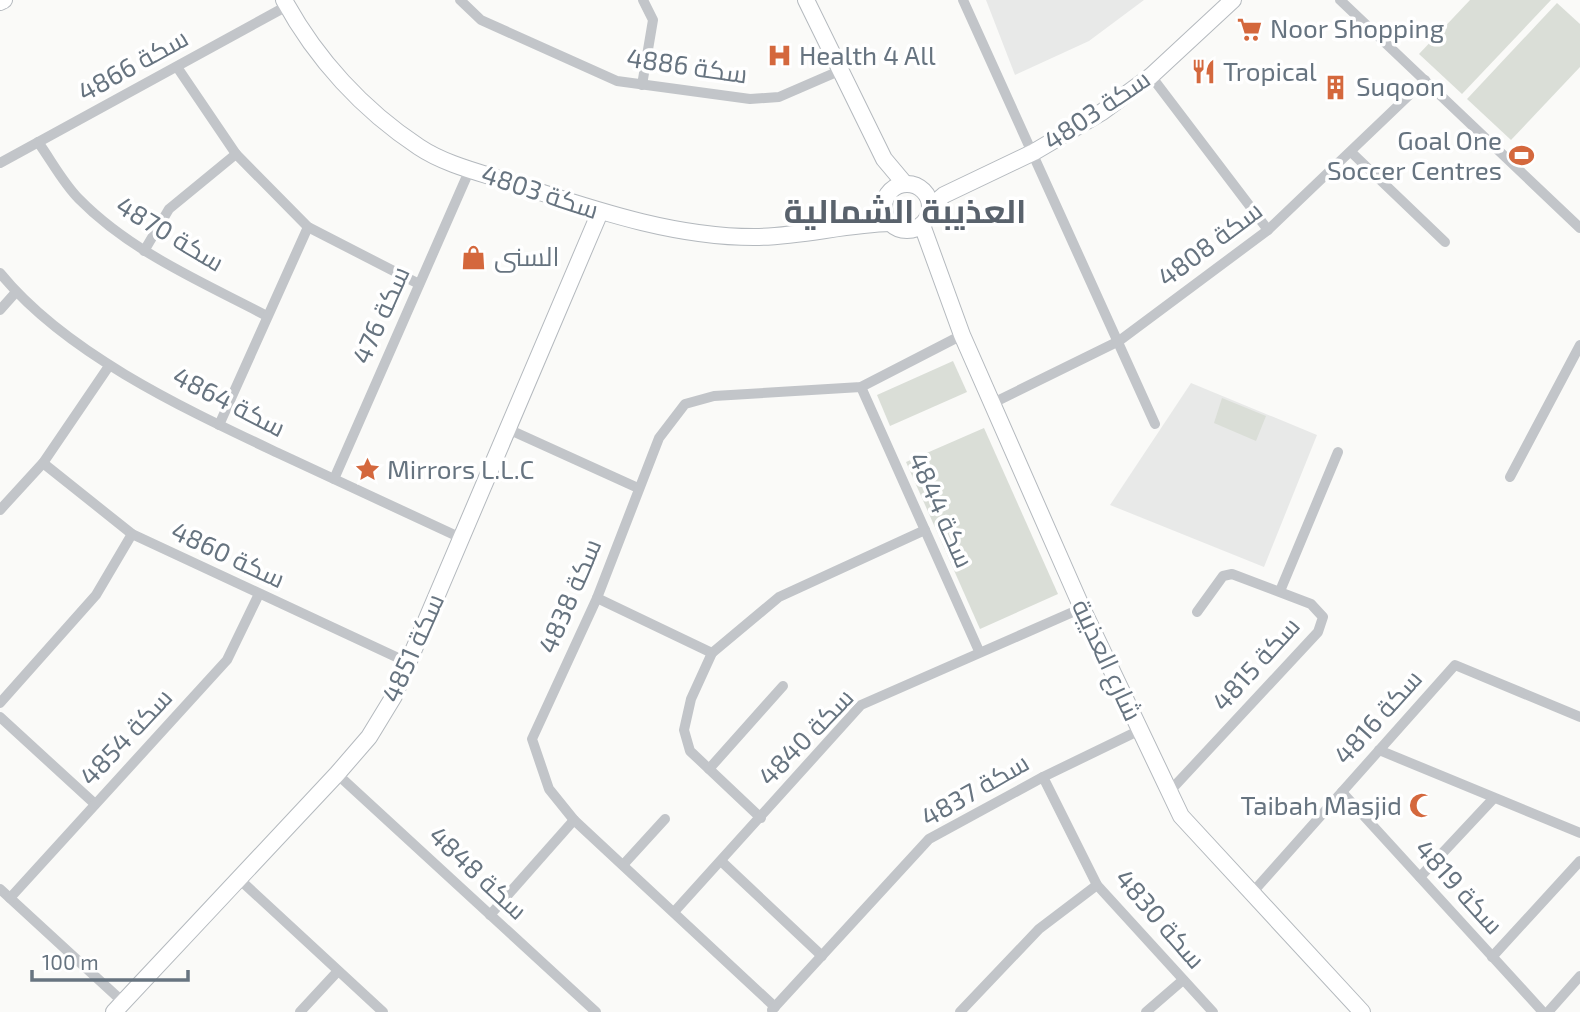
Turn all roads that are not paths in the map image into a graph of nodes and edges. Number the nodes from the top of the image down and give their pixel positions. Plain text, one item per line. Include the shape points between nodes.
1 (460, 0) edge
2 (643, 0) edge
3 (806, 0) edge
4 (963, 0) edge
5 (1233, 0) edge
6 (1340, 0) edge
7 (286, 3) edge
8 (177, 66) junction
9 (839, 71) junction
10 (1151, 76) junction
11 (1425, 80) junction
12 (642, 85) junction
13 (38, 142) junction
14 (1034, 152) junction
15 (1351, 152) junction
16 (236, 154) junction
17 (884, 159) junction
18 (0, 163) edge
19 (470, 169) junction
20 (905, 184) junction
21 (928, 201) junction
22 (600, 212) junction
23 (892, 214) junction
24 (922, 225) junction
25 (308, 227) junction
26 (1580, 228) edge
27 (1268, 230) junction
28 (1445, 242) dead end
29 (144, 251) junction
30 (931, 257) junction
31 (0, 272) edge
32 (419, 284) junction
33 (16, 292) junction
34 (0, 310) edge
35 (267, 316) junction
36 (962, 335) junction
37 (1119, 341) junction
38 (1580, 345) edge
39 (109, 366) junction
40 (860, 387) junction
41 (993, 403) junction
42 (1155, 424) dead end
43 (219, 425) junction
44 (508, 429) junction
45 (1338, 452) dead end
46 (43, 463) junction
47 (1510, 477) dead end
48 (334, 479) junction
49 (638, 488) junction
50 (0, 510) edge
51 (925, 530) junction
52 (132, 534) junction
53 (461, 538) junction
54 (1280, 592) junction
55 (259, 594) junction
56 (597, 598) junction
57 (1082, 608) junction
58 (1197, 612) dead end
59 (979, 651) junction
60 (712, 653) junction
61 (409, 663) junction
62 (783, 686) dead end
63 (0, 703) edge
64 (0, 717) edge
65 (1580, 717) edge
66 (1140, 730) junction
67 (1379, 750) junction
68 (709, 769) junction
69 (337, 774) junction
70 (1043, 777) junction
71 (1169, 792) junction
72 (1342, 792) junction
73 (1493, 799) junction
74 (95, 804) junction
75 (761, 818) junction
76 (574, 820) junction
77 (665, 820) dead end
78 (1580, 833) edge
79 (721, 861) junction
80 (1580, 861) edge
81 (623, 865) junction
82 (1420, 877) junction
83 (238, 878) junction
84 (1097, 885) junction
85 (0, 889) edge
86 (1252, 893) junction
87 (10, 898) junction
88 (674, 912) junction
89 (490, 915) junction
90 (822, 956) junction
91 (1492, 957) junction
92 (338, 971) junction
93 (1580, 976) edge
94 (1183, 981) junction
95 (119, 1007) edge
96 (772, 1009) edge
97 (588, 1010) edge
98 (300, 1012) edge
99 (383, 1012) edge
100 (960, 1012) edge
101 (1146, 1012) edge
102 (1213, 1012) edge
103 (1362, 1012) edge
104 (1545, 1012) edge

1 - 12 street, سكة 4886 via 481,20 525,41 617,81
2 - 12 street via 653,20
3 - 9 street
4 - 14 street
5 - 10 street, سكة 4803
6 - 11 street
7 - 8 street, سكة 4866
7 - 19 street, سكة 4803 via 322,58 381,119 421,149
8 - 13 street, سكة 4866
8 - 16 street
9 - 12 street, سكة 4886 via 779,97
9 - 17 street
10 - 14 street, سكة 4803
10 - 27 street
11 - 15 street, سكة 4808
11 - 26 street
13 - 18 street, سكة 4866
13 - 29 street, سكة 4870 via 77,198
14 - 21 street, سكة 4803
14 - 37 street
15 - 27 street, سكة 4808
15 - 28 street
16 - 25 street
16 - 29 street via 169,209
17 - 20 street
17 - 23 street
19 - 22 street, سكة 4803
19 - 32 street, سكة 476
20 - 21 street via 917,186
20 - 23 street via 895,187
21 - 24 street
22 - 23 street, سكة 4803 via 689,232 752,237 865,223
22 - 44 street, سكة 4851
23 - 24 street
23 - 30 street, شارع العذيبة
24 - 30 street, شارع العذيبة
25 - 32 street
25 - 35 street
27 - 37 street, سكة 4808
29 - 35 street, سكة 4870
30 - 36 street, شارع العذيبة
31 - 33 street, سكة 4864
32 - 48 street, سكة 476
33 - 34 street
33 - 39 street, سكة 4864
35 - 43 street
36 - 40 street, سكة 4838
36 - 41 street, شارع العذيبة
37 - 41 street, سكة 4808
37 - 42 street
38 - 47 street
39 - 43 street, سكة 4864
39 - 46 street
40 - 49 street, سكة 4838 via 715,396 685,404 660,438
40 - 51 street, سكة 4844
41 - 57 street, شارع العذيبة
43 - 48 street, سكة 4864
44 - 49 street
44 - 53 street, سكة 4851
45 - 54 street
46 - 50 street
46 - 52 street, سكة 4860
48 - 53 street, سكة 4864
49 - 56 street, سكة 4838
51 - 59 street, سكة 4844
51 - 60 street via 779,597
52 - 55 street, سكة 4860
52 - 63 street via 96,595
53 - 61 street, سكة 4851
54 - 58 street, سكة 4815 via 1232,574 1223,576
54 - 71 street, سكة 4815 via 1319,609 1322,624
55 - 61 street, سكة 4860
55 - 74 street, سكة 4854 via 227,660
56 - 60 street
56 - 76 street, سكة 4838 via 532,740 549,789
57 - 59 street, سكة 4840
57 - 66 street, شارع العذيبة
59 - 75 street, سكة 4840 via 861,705
60 - 68 street via 691,699 684,730 690,751
61 - 69 street, سكة 4851 via 369,737
62 - 68 street
64 - 74 street
65 - 67 street, سكة 4816 via 1455,665
66 - 70 street, سكة 4837
66 - 71 street, شارع العذيبة
67 - 72 street, سكة 4816
67 - 73 street
68 - 75 street
69 - 83 street, سكة 4851
69 - 89 street, سكة 4848
70 - 84 street, سكة 4830
70 - 90 street, سكة 4837 via 929,839
71 - 86 street, شارع العذيبة via 1181,816
72 - 82 street, سكة 4819
72 - 86 street, سكة 4816
73 - 78 street
73 - 82 street
74 - 87 street, سكة 4854
75 - 79 street, سكة 4840
76 - 81 street, سكة 4838
76 - 89 street
77 - 81 street
79 - 88 street, سكة 4840
79 - 90 street
80 - 91 street
81 - 88 street, سكة 4838
82 - 91 street, سكة 4819
83 - 92 street
83 - 95 street, سكة 4851
84 - 94 street, سكة 4830
84 - 100 street via 1039,929
85 - 87 street
86 - 103 street, شارع العذيبة
87 - 95 street
88 - 96 street, سكة 4838
89 - 97 street, سكة 4848
90 - 96 street, سكة 4837
91 - 104 street, سكة 4819
92 - 98 street
92 - 99 street
93 - 104 street
94 - 101 street
94 - 102 street, سكة 4830

